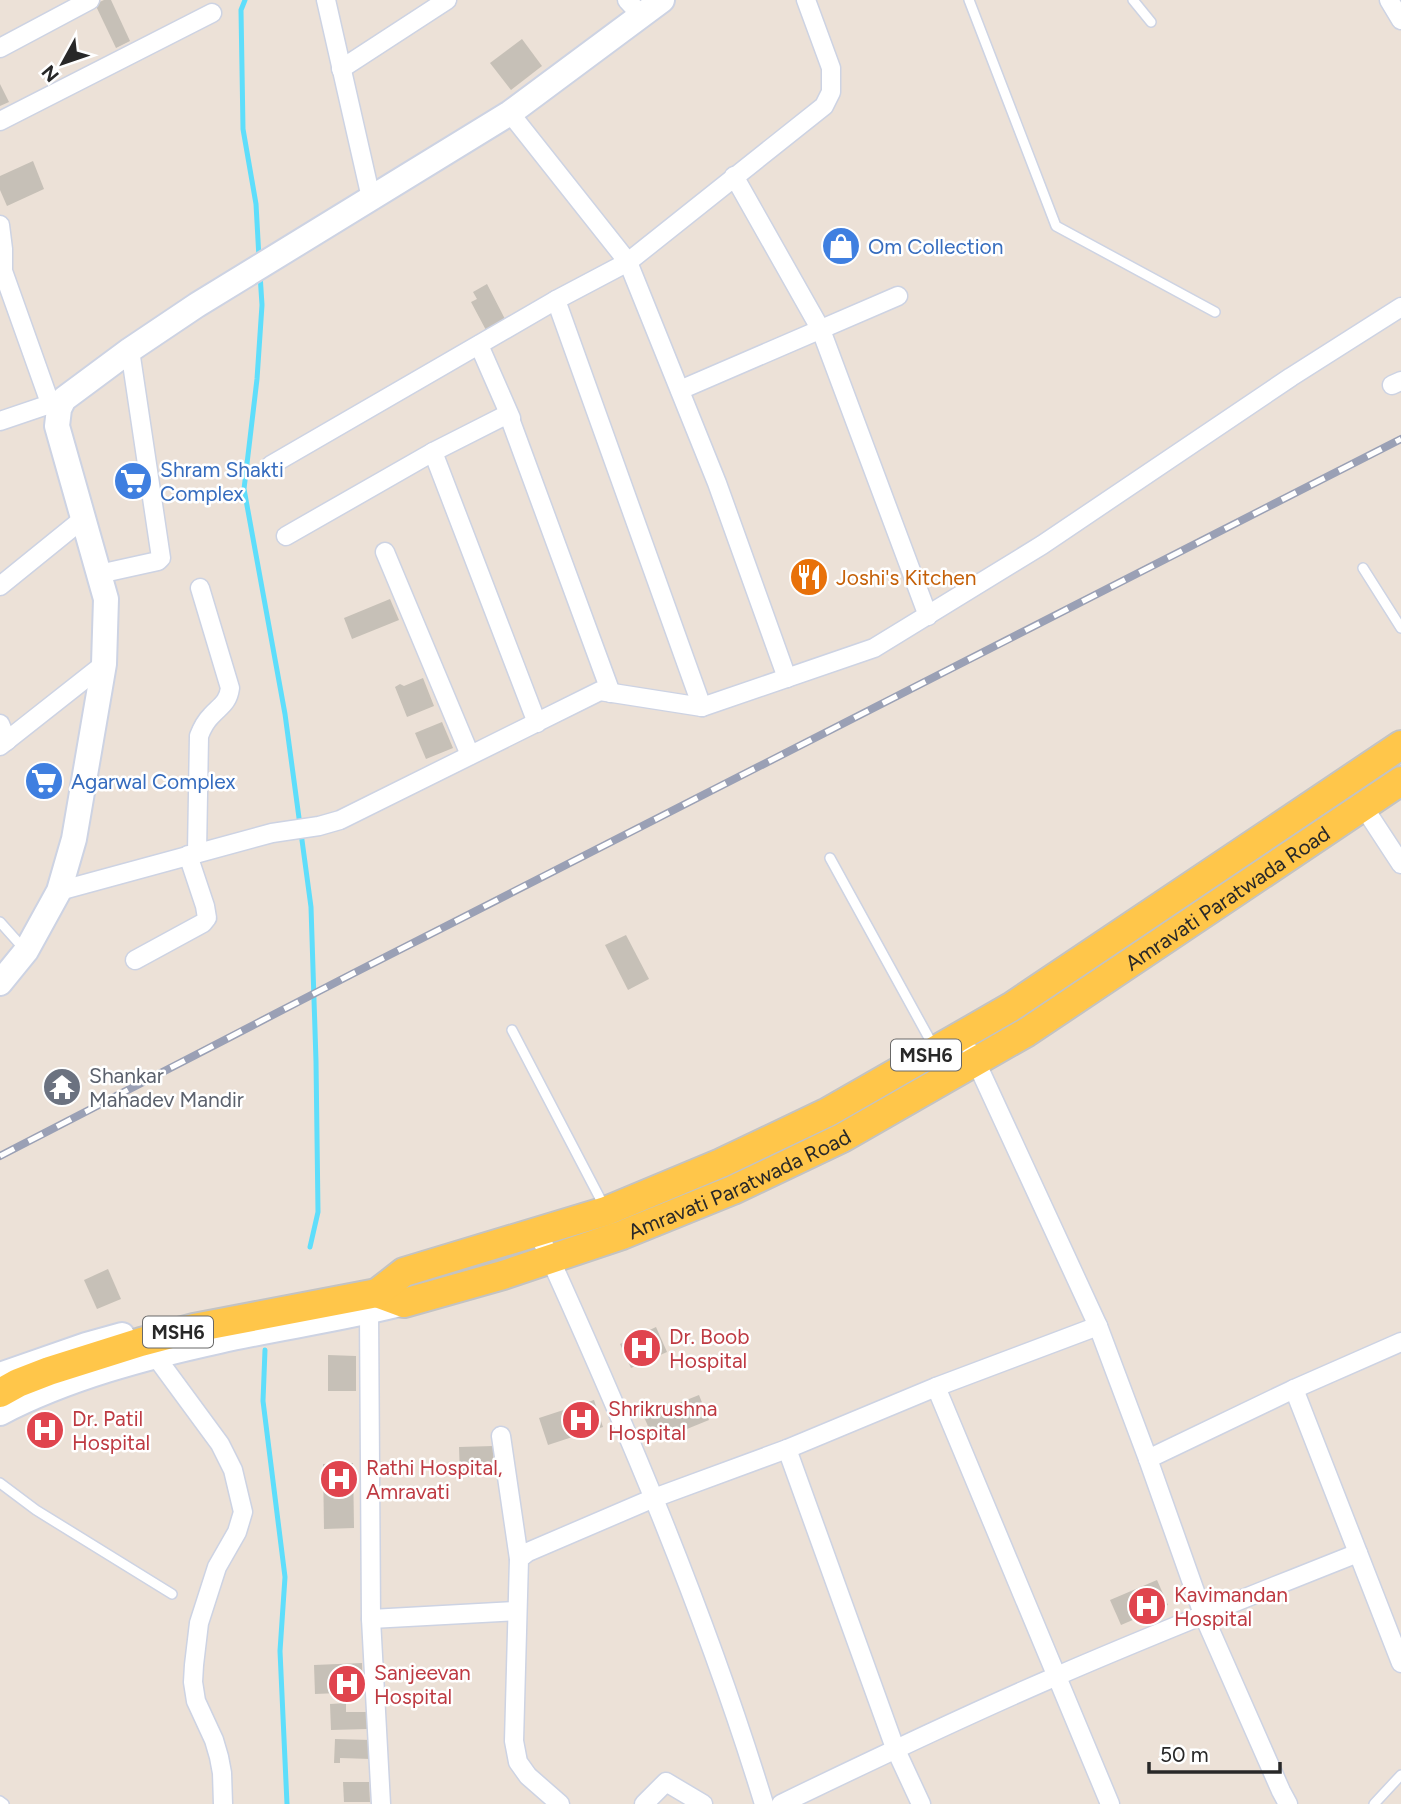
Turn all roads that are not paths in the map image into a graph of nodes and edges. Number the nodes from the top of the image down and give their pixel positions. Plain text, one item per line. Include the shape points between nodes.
1 (90, 0) edge
2 (326, 0) edge
3 (447, 0) edge
4 (662, 0) edge
5 (806, 0) edge
6 (969, 0) edge
7 (1133, 0) edge
8 (1389, 0) edge
9 (634, 8) edge
10 (212, 13) dead end
11 (1401, 20) edge
12 (1151, 22) dead end
13 (0, 48) edge
14 (341, 69) junction
15 (510, 113) junction
16 (0, 121) edge
17 (734, 176) junction
18 (371, 198) junction
19 (0, 225) edge
20 (628, 262) junction
21 (1, 270) edge
22 (898, 296) dead end
23 (556, 300) junction
24 (1401, 307) edge
25 (1215, 312) dead end
26 (821, 330) junction
27 (479, 345) junction
28 (130, 350) junction
29 (680, 390) junction
30 (57, 401) junction
31 (511, 418) junction
32 (0, 421) edge
33 (433, 452) junction
34 (271, 465) dead end
35 (84, 518) junction
36 (286, 536) dead end
37 (385, 552) dead end
38 (1363, 568) dead end
39 (100, 574) junction
40 (0, 586) edge
41 (200, 588) dead end
42 (928, 616) junction
43 (1401, 628) edge
44 (104, 664) junction
45 (787, 678) junction
46 (611, 693) junction
47 (702, 706) junction
48 (537, 723) junction
49 (2, 737) edge
50 (1401, 745) edge
51 (470, 755) junction
52 (1401, 781) edge
53 (1363, 806) junction
54 (193, 854) junction
55 (830, 858) dead end
56 (1401, 864) edge
57 (59, 891) junction
58 (0, 922) edge
59 (26, 951) junction
60 (135, 960) dead end
61 (0, 983) edge
62 (512, 1030) dead end
63 (962, 1035) junction
64 (935, 1050) junction
65 (976, 1061) junction
66 (607, 1211) junction
67 (538, 1233) junction
68 (550, 1259) junction
69 (404, 1272) junction
70 (370, 1301) junction
71 (1098, 1326) junction
72 (1401, 1342) edge
73 (156, 1357) junction
74 (0, 1375) edge
75 (936, 1387) junction
76 (1294, 1389) junction
77 (0, 1393) edge
78 (0, 1413) edge
79 (500, 1436) dead end
80 (787, 1449) junction
81 (1148, 1459) junction
82 (0, 1483) edge
83 (654, 1498) junction
84 (1358, 1553) junction
85 (519, 1559) junction
86 (172, 1594) dead end
87 (517, 1611) junction
88 (1203, 1614) junction
89 (371, 1619) junction
90 (1401, 1663) edge
91 (1056, 1676) junction
92 (895, 1748) junction
93 (1401, 1775) edge
94 (223, 1804) edge
95 (381, 1804) edge
96 (560, 1804) edge
97 (644, 1804) edge
98 (703, 1804) edge
99 (764, 1804) edge
100 (781, 1804) edge
101 (921, 1804) edge
102 (1110, 1804) edge
103 (1288, 1804) edge
104 (1374, 1804) edge

1 - 13 street
2 - 14 street
3 - 14 street
4 - 9 street
5 - 17 street via 831,68 831,92 824,106
6 - 25 lane via 1056,226
7 - 12 lane
8 - 11 street
9 - 15 street
10 - 16 street
14 - 18 street
15 - 18 street
15 - 20 street
17 - 20 street
17 - 26 street
18 - 28 street
19 - 21 street
20 - 23 street
20 - 29 street
21 - 30 street
22 - 26 street
23 - 27 street
23 - 47 street
24 - 42 street
26 - 29 street
26 - 42 street
27 - 31 street
27 - 34 street
28 - 30 street
28 - 39 street via 161,558
29 - 45 street
30 - 32 street
30 - 35 street via 57,426
31 - 33 street via 506,415
31 - 46 street
33 - 36 street
33 - 48 street
35 - 39 street
35 - 40 street
37 - 51 street
38 - 43 lane
39 - 44 street via 106,600
41 - 54 street via 230,688 225,703 199,736
42 - 45 street via 874,648
44 - 49 street
44 - 57 street via 74,839
45 - 47 street
46 - 47 street
46 - 48 street via 600,691
48 - 51 street
50 - 63 main road, MSH6 via 1011,1007
51 - 54 street via 340,820
52 - 53 main road, Amravati Paratwada Road / MSH6
53 - 56 street
53 - 65 main road, Amravati Paratwada Road / MSH6 via 1027,1032
54 - 57 street
54 - 60 street via 207,918
55 - 64 lane
57 - 59 street
58 - 59 lane
59 - 61 street
62 - 66 lane
63 - 64 main road, MSH6
63 - 65 street
64 - 66 main road, MSH6 via 828,1112
65 - 68 main road, Amravati Paratwada Road / MSH6 via 842,1138 733,1190 622,1236
65 - 71 street
66 - 67 main road, MSH6
67 - 68 street
67 - 69 main road, MSH6
68 - 70 main road, Amravati Paratwada Road / MSH6 via 404,1303
68 - 83 street
69 - 70 main road, MSH6
69 - 74 street, MSH6 via 213,1311 86,1345
70 - 73 street, MSH6
70 - 77 main road, MSH6 via 194,1328 49,1371
70 - 89 street
71 - 75 street
71 - 81 street
72 - 76 street
73 - 78 street, MSH6 via 94,1373
73 - 94 street via 220,1444 233,1470 243,1512 217,1567 199,1623 194,1665 196,1701 219,1758
75 - 80 street
75 - 91 street
76 - 81 street
76 - 84 street
79 - 85 street
80 - 83 street
80 - 92 street
81 - 88 street
82 - 86 lane
83 - 85 street
83 - 99 street via 739,1723
84 - 88 street
84 - 90 street
85 - 87 street
87 - 89 street
87 - 96 street via 514,1741 518,1762
88 - 91 street
88 - 103 street
89 - 95 street
91 - 92 street
91 - 102 street
92 - 100 street
92 - 101 street
93 - 104 lane
97 - 98 street via 666,1782

